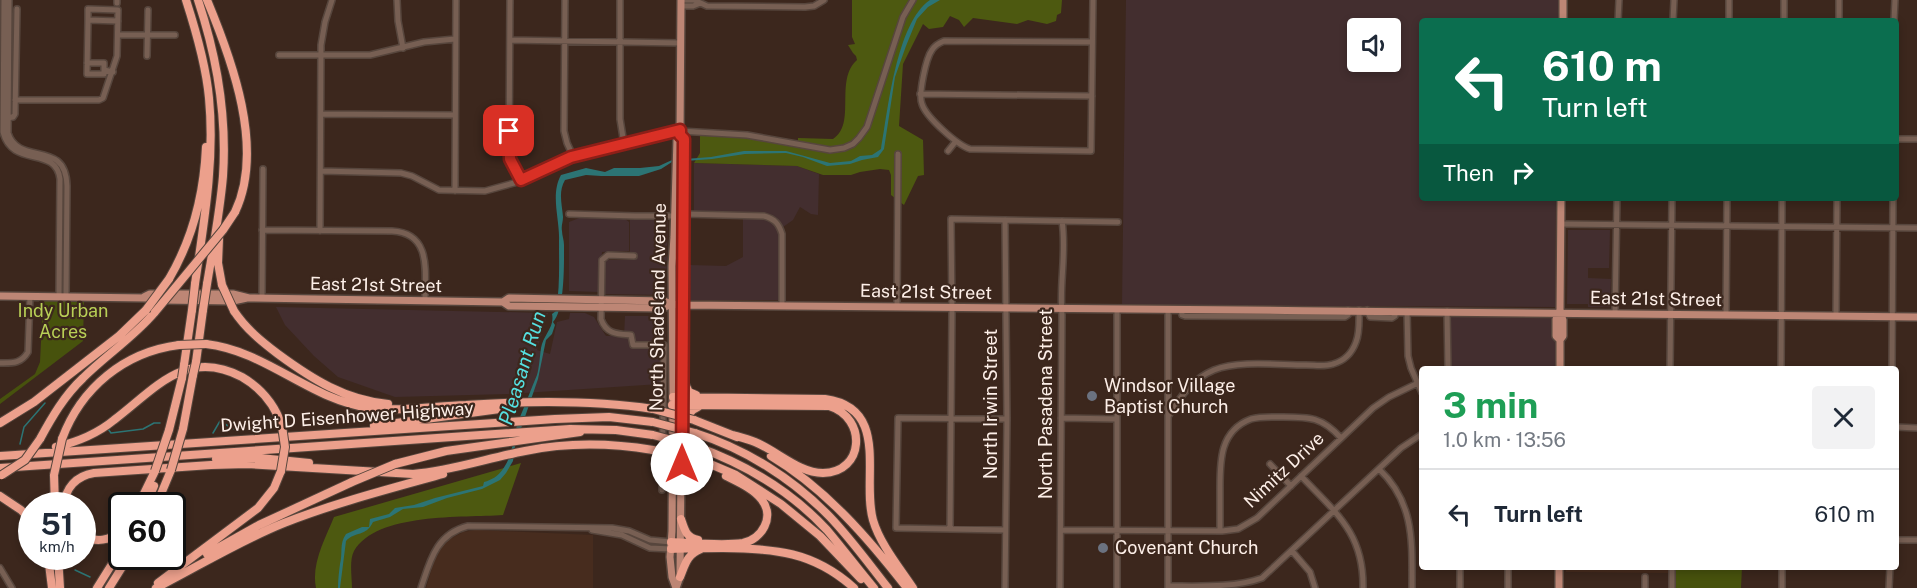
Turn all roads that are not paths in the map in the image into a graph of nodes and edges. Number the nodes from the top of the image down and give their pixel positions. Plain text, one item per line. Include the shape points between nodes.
1 (4, 0) edge
2 (9, 0) edge
3 (186, 0) edge
4 (198, 0) edge
5 (207, 0) edge
6 (332, 0) edge
7 (397, 0) edge
8 (456, 0) edge
9 (510, 0) edge
10 (565, 0) edge
11 (620, 0) edge
12 (824, 0) edge
13 (913, 0) edge
14 (1093, 0) edge
15 (1563, 0) edge
16 (1619, 0) edge
17 (1674, 0) edge
18 (1729, 0) edge
19 (1784, 0) edge
20 (1839, 0) edge
21 (1895, 0) edge
22 (681, 2) edge
23 (118, 4) edge
24 (16, 9) dead end
25 (148, 10) dead end
26 (1563, 18) edge
27 (1618, 18) edge
28 (1673, 18) edge
29 (1729, 18) edge
30 (1784, 18) edge
31 (1839, 18) edge
32 (1894, 18) edge
33 (88, 20) junction
34 (118, 21) junction
35 (4, 23) edge
36 (16, 23) junction
37 (118, 35) junction
38 (148, 35) junction
39 (176, 35) dead end
40 (455, 39) junction
41 (510, 40) junction
42 (565, 41) junction
43 (620, 42) junction
44 (1092, 42) junction
45 (681, 43) junction
46 (403, 48) junction
47 (279, 55) dead end
48 (147, 56) dead end
49 (321, 56) junction
50 (87, 63) junction
51 (104, 70) junction
52 (113, 72) junction
53 (205, 74) junction
54 (920, 94) junction
55 (1092, 96) junction
56 (15, 100) junction
57 (321, 114) junction
58 (455, 115) junction
59 (5, 118) junction
60 (680, 133) junction
61 (1899, 139) edge
62 (1917, 139) edge
63 (956, 141) junction
64 (624, 144) junction
65 (948, 151) dead end
66 (898, 154) dead end
67 (573, 156) junction
68 (680, 168) junction
69 (262, 169) dead end
70 (321, 171) junction
71 (521, 180) junction
72 (222, 188) junction
73 (455, 191) junction
74 (1561, 201) edge
75 (1617, 201) edge
76 (1672, 201) edge
77 (1727, 201) edge
78 (1782, 201) edge
79 (1837, 201) edge
80 (1893, 201) edge
81 (569, 214) dead end
82 (683, 214) junction
83 (674, 216) junction
84 (1005, 220) junction
85 (1062, 221) junction
86 (1118, 222) dead end
87 (1561, 224) junction
88 (1616, 224) junction
89 (1671, 225) junction
90 (1727, 226) junction
91 (1782, 226) junction
92 (1837, 227) junction
93 (1892, 227) junction
94 (1917, 228) edge
95 (262, 230) junction
96 (320, 231) junction
97 (634, 256) dead end
98 (0, 296) edge
99 (30, 296) junction
100 (63, 296) junction
101 (262, 298) junction
102 (425, 301) junction
103 (600, 304) junction
104 (671, 304) junction
105 (683, 305) junction
106 (782, 306) junction
107 (897, 307) junction
108 (952, 308) junction
109 (1006, 308) junction
110 (1062, 309) junction
111 (1117, 309) junction
112 (1168, 309) junction
113 (1359, 310) junction
114 (1407, 310) junction
115 (1447, 311) junction
116 (1560, 312) junction
117 (1615, 313) junction
118 (1671, 314) junction
119 (1726, 315) junction
120 (1781, 316) junction
121 (1836, 316) junction
122 (1892, 317) junction
123 (1917, 317) edge
124 (0, 363) edge
125 (1448, 366) edge
126 (1560, 366) edge
127 (1670, 366) edge
128 (1781, 366) edge
129 (1892, 366) edge
130 (683, 380) junction
131 (1418, 383) joint
132 (704, 396) junction
133 (672, 401) junction
134 (682, 401) junction
135 (515, 405) junction
136 (702, 405) junction
137 (425, 407) junction
138 (1168, 415) junction
139 (951, 418) junction
140 (1064, 418) junction
141 (1007, 419) junction
142 (1117, 419) junction
143 (0, 423) edge
144 (1899, 427) edge
145 (1917, 428) edge
146 (682, 432) junction
147 (733, 435) junction
148 (294, 436) junction
149 (529, 436) junction
150 (1419, 436) edge
151 (1341, 438) junction
152 (0, 454) edge
153 (180, 456) junction
154 (496, 458) junction
155 (696, 460) junction
156 (1270, 464) dead end
157 (1379, 469) junction
158 (157, 471) junction
159 (376, 472) junction
160 (1, 473) edge
161 (1301, 476) junction
162 (1291, 486) junction
163 (662, 490) dead end
164 (55, 492) edge
165 (67, 492) edge
166 (146, 492) edge
167 (150, 492) edge
168 (162, 492) edge
169 (0, 496) edge
170 (18, 508) edge
171 (1334, 511) junction
172 (681, 519) junction
173 (950, 529) junction
174 (1005, 530) junction
175 (1060, 530) junction
176 (1118, 531) junction
177 (1168, 531) junction
178 (1220, 531) junction
179 (1899, 540) edge
180 (1917, 540) edge
181 (671, 545) junction
182 (680, 545) junction
183 (707, 545) junction
184 (1292, 551) junction
185 (0, 568) edge
186 (50, 570) edge
187 (59, 570) edge
188 (108, 570) edge
189 (120, 570) edge
190 (1460, 570) edge
191 (1508, 570) edge
192 (1559, 570) edge
193 (1672, 570) edge
194 (1782, 570) edge
195 (1890, 570) edge
196 (1646, 577) dead end
197 (680, 578) junction
198 (164, 579) junction
199 (1168, 587) edge
200 (12, 588) edge
201 (52, 588) edge
202 (60, 588) edge
203 (97, 588) edge
204 (109, 588) edge
205 (154, 588) edge
206 (421, 588) edge
207 (676, 588) edge
208 (854, 588) edge
209 (872, 588) edge
210 (888, 588) edge
211 (907, 588) edge
212 (913, 588) edge
213 (1005, 588) edge
214 (1060, 588) edge
215 (1118, 588) edge
216 (1315, 588) edge
217 (1363, 588) edge
218 (1412, 588) edge
219 (1460, 588) edge
220 (1508, 588) edge
221 (1559, 588) edge
222 (1646, 588) edge
223 (1672, 588) edge
224 (1782, 588) edge
225 (1889, 588) edge

1 - 35 street
2 - 35 street
3 - 53 highway
4 - 72 highway via 220,87 224,137
5 - 160 highway, bridge via 231,60 244,121 246,175 235,212 142,327 76,385 25,460
6 - 49 street via 323,28
7 - 46 street
8 - 40 street
9 - 41 street
10 - 42 street
11 - 43 street
12 - 22 street via 805,7 693,6
13 - 60 street via 903,17 867,128 849,146 830,150 747,135
14 - 44 street
15 - 26 main road
16 - 27 street
17 - 28 street
18 - 29 street
19 - 30 street
20 - 31 street
21 - 32 street
22 - 45 main road, North Shadeland Avenue
23 - 33 street via 88,9
23 - 34 street
24 - 36 street
25 - 38 street
33 - 34 street
33 - 50 street
34 - 37 street
35 - 36 street
35 - 59 street
36 - 56 street
37 - 38 street
37 - 52 street
38 - 39 street
38 - 48 street
40 - 46 street
40 - 58 street
41 - 42 street
41 - 71 street via 509,155
42 - 43 street
42 - 67 street via 564,129
43 - 45 street
43 - 64 street via 620,119
44 - 54 street via 944,41 931,52
44 - 55 street
45 - 60 main road, North Shadeland Avenue
46 - 49 street via 375,55
47 - 49 street
49 - 57 street
50 - 51 street via 104,63
50 - 51 street via 87,74 104,74
51 - 52 street
52 - 56 street via 101,100
53 - 143 highway, bridge via 207,138 200,196 188,240 169,279 127,329 27,407
53 - 158 highway, bridge via 211,156 208,186 182,378
54 - 55 street
54 - 63 street via 926,111
55 - 63 street via 1093,153 973,149
56 - 59 street via 15,115
57 - 58 street
57 - 70 street
58 - 73 street
59 - 100 street via 14,144 51,156 66,173
60 - 64 street
60 - 68 main road, North Shadeland Avenue
61 - 62 street
63 - 65 street
64 - 67 street
66 - 107 street
67 - 71 street
68 - 82 main road, North Shadeland Avenue
68 - 83 main road, North Shadeland Avenue
69 - 95 street
70 - 73 street via 404,173 436,189
70 - 96 street
71 - 73 street via 489,190
72 - 137 highway, bridge via 218,257 222,285 244,325 322,384 344,394 390,405
72 - 168 highway, bridge via 194,375 183,429
74 - 87 main road
75 - 88 street
76 - 89 street
77 - 90 street
78 - 91 street
79 - 92 street
80 - 93 street
81 - 83 street
82 - 83 street
82 - 105 main road, North Shadeland Avenue
82 - 106 street via 764,216 774,220 782,234
83 - 104 main road, North Shadeland Avenue
84 - 85 street
84 - 108 street via 951,219
84 - 109 street, North Irwin Street
85 - 86 street
85 - 110 street, North Pasadena Street
87 - 88 street
87 - 116 main road
88 - 89 street
88 - 117 street
89 - 90 street
89 - 118 street
90 - 91 street
90 - 119 street
91 - 92 street
91 - 120 street
92 - 93 street
92 - 121 street
93 - 94 street
93 - 122 street
95 - 96 street
95 - 101 street
96 - 102 street via 397,231 411,236 424,254
97 - 103 street via 608,255 603,259
98 - 99 main road, East 21st Street
99 - 100 main road, East 21st Street
99 - 124 street via 29,349 15,363
100 - 101 main road, East 21st Street via 233,294
101 - 102 main road, East 21st Street
102 - 103 main road, East 21st Street via 503,302 509,298
103 - 104 main road, East 21st Street via 663,308
103 - 163 street via 602,323 610,332 631,335 633,345 663,345
104 - 105 main road, East 21st Street
104 - 133 main road, North Shadeland Avenue
105 - 106 main road, East 21st Street
105 - 130 main road, North Shadeland Avenue
106 - 107 main road, East 21st Street
107 - 108 main road, East 21st Street
108 - 109 main road, East 21st Street
108 - 139 street
109 - 110 main road, East 21st Street
109 - 141 street, North Irwin Street
110 - 111 main road, East 21st Street
110 - 140 street, North Pasadena Street
111 - 112 main road, East 21st Street
111 - 142 street
112 - 113 main road, East 21st Street
112 - 138 street
113 - 114 main road, East 21st Street
113 - 138 street via 1356,343 1338,362 1324,366 1239,364 1220,368 1191,384
114 - 115 main road, East 21st Street
114 - 131 street via 1408,352
115 - 116 main road, East 21st Street
115 - 125 street
116 - 117 main road, East 21st Street
116 - 126 main road via 1556,319
117 - 118 main road, East 21st Street
118 - 119 main road, East 21st Street
118 - 127 street
119 - 120 main road, East 21st Street
120 - 121 main road, East 21st Street
120 - 128 street
121 - 122 main road, East 21st Street
122 - 123 main road, East 21st Street
122 - 129 street
130 - 132 highway via 689,392
130 - 134 main road, North Shadeland Avenue
131 - 151 street, Nimitz Drive via 1378,404
132 - 134 highway
132 - 212 highway via 829,400 854,412 863,422 869,439 873,520
133 - 134 highway
133 - 181 main road, North Shadeland Avenue
134 - 136 highway
134 - 146 main road, North Shadeland Avenue
135 - 137 highway
135 - 147 highway, bridge via 596,403 652,409
135 - 148 highway
136 - 146 highway via 690,411
136 - 147 highway via 829,406 849,418 856,442 846,464 821,473
137 - 164 highway, bridge via 379,409 340,401 253,356 206,344 178,345 142,354 105,376 87,394 62,439
138 - 177 street
139 - 141 street
139 - 173 street
139 - 173 street via 898,418 896,528
140 - 142 street
140 - 175 street, North Pasadena Street
141 - 174 street, North Irwin Street
142 - 176 street
144 - 145 street
146 - 172 main road, North Shadeland Avenue
147 - 211 highway via 781,461 822,494
148 - 152 highway, Dwight D Eisenhower Highway
148 - 210 highway, Dwight D Eisenhower Highway, bridge via 602,417 653,422 695,433 774,470 836,525
149 - 153 highway, Dwight D Eisenhower Highway via 506,434
149 - 198 highway, bridge via 395,464 259,525
149 - 209 highway, bridge via 596,430 653,435 730,460 789,496 827,531
150 - 157 street
151 - 161 street, Nimitz Drive
151 - 178 street via 1327,424 1311,418 1264,417 1251,419 1237,428 1220,456
152 - 198 highway, bridge via 57,447 86,437 114,421 160,382 192,369 221,370 248,381 271,403 282,426 285,447 274,488 258,508
153 - 159 highway via 272,459
153 - 160 highway, Dwight D Eisenhower Highway
154 - 155 highway, bridge via 580,444 620,445
154 - 159 highway via 428,472
154 - 205 highway via 290,521 232,546
155 - 183 highway via 756,494 767,512 764,529 753,539
155 - 209 highway via 732,473 782,504
156 - 162 street
157 - 171 street
157 - 218 street via 1396,490 1408,517
158 - 166 highway
158 - 167 highway
159 - 165 highway via 231,464 94,472 82,476
161 - 162 street, Nimitz Drive
161 - 171 street
162 - 178 street, Nimitz Drive via 1250,523
169 - 170 highway
171 - 184 street
171 - 217 street via 1356,543 1363,566
172 - 182 main road, North Shadeland Avenue
172 - 183 highway via 688,536
173 - 174 street
174 - 213 street, North Irwin Street
175 - 176 street, Nimitz Drive
175 - 214 street, North Pasadena Street
176 - 177 street, Nimitz Drive
176 - 215 street
177 - 178 street, Nimitz Drive
177 - 199 street
179 - 180 street
181 - 182 highway
181 - 206 street via 647,547 622,535 578,529 462,528 436,548
181 - 207 main road, North Shadeland Avenue
182 - 183 highway
182 - 197 main road, North Shadeland Avenue
183 - 197 highway via 691,554
183 - 208 highway via 795,555 832,571
184 - 199 street via 1266,575 1248,584
184 - 216 street via 1310,572
185 - 200 street
186 - 201 highway
187 - 202 highway
188 - 203 highway
189 - 204 highway
190 - 219 street
191 - 220 street
192 - 221 main road
193 - 223 street
194 - 224 street
195 - 225 street
196 - 222 street
197 - 207 main road, North Shadeland Avenue
198 - 205 highway

